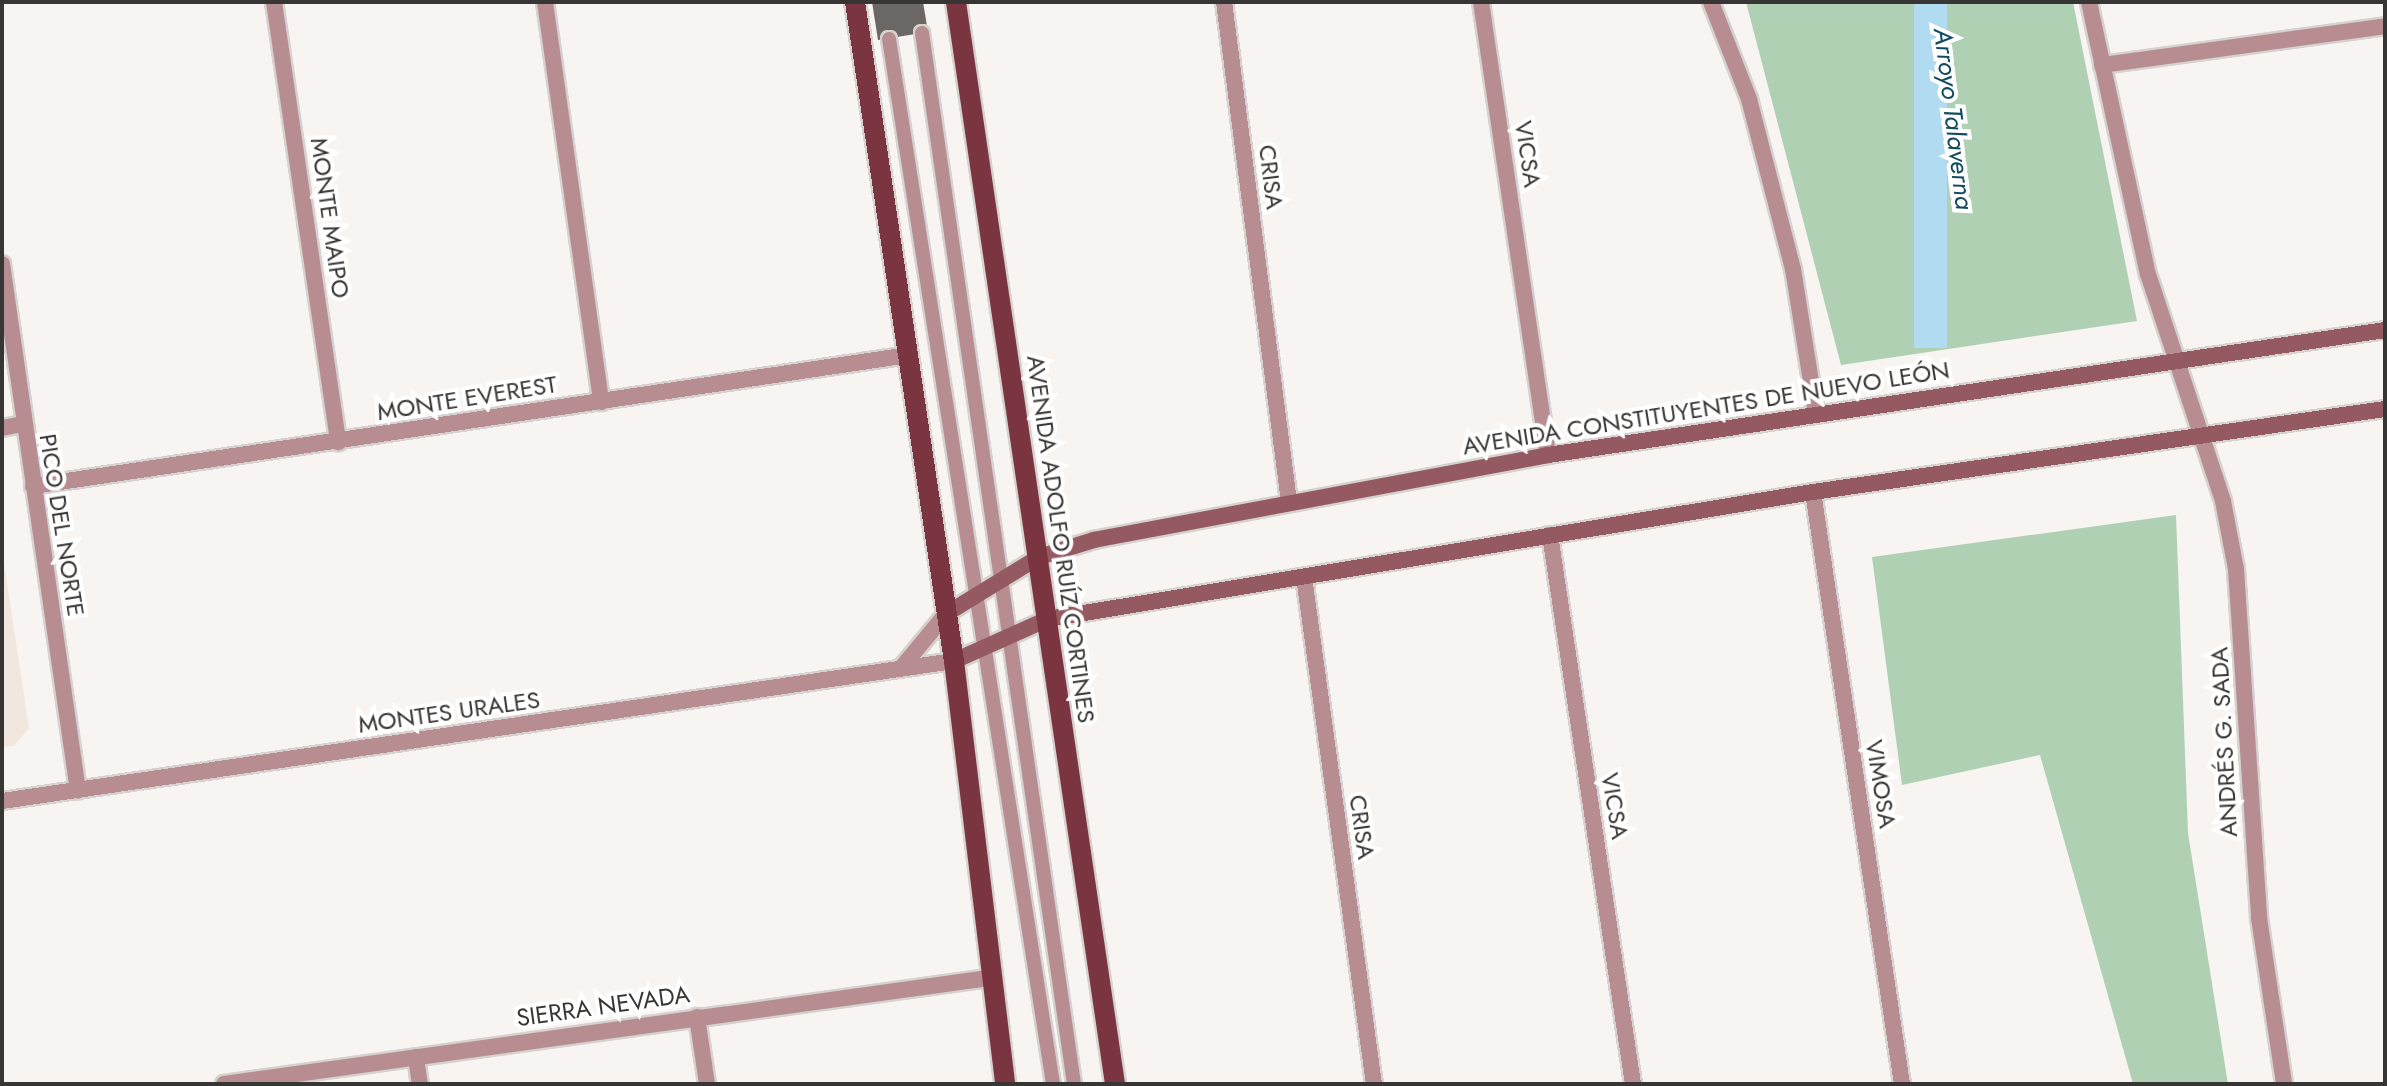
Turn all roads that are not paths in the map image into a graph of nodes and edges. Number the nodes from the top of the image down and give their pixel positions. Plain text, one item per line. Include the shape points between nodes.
1 (274, 2) edge
2 (545, 2) edge
3 (855, 2) edge
4 (956, 2) edge
5 (1224, 2) edge
6 (1481, 2) edge
7 (1711, 2) edge
8 (2089, 2) edge
9 (2385, 26) edge
10 (922, 33) dead end
11 (889, 39) dead end
12 (2102, 65) junction
13 (2, 264) edge
14 (2385, 330) edge
15 (908, 355) junction
16 (2175, 362) junction
17 (601, 402) junction
18 (2385, 409) edge
19 (1816, 413) junction
20 (23, 424) junction
21 (2, 428) edge
22 (2203, 435) junction
23 (338, 442) junction
24 (1548, 455) junction
25 (33, 486) junction
26 (1813, 492) junction
27 (1289, 502) junction
28 (1550, 535) junction
29 (1039, 557) junction
30 (1001, 577) junction
31 (1304, 577) junction
32 (978, 593) junction
33 (946, 614) junction
34 (1048, 619) junction
35 (1008, 633) junction
36 (986, 646) junction
37 (954, 661) junction
38 (902, 667) junction
39 (78, 791) junction
40 (2, 801) edge
41 (989, 978) junction
42 (697, 1017) junction
43 (416, 1057) junction
44 (224, 1084) edge
45 (420, 1084) edge
46 (707, 1084) edge
47 (1005, 1084) edge
48 (1053, 1084) edge
49 (1074, 1084) edge
50 (1115, 1084) edge
51 (1374, 1084) edge
52 (1633, 1084) edge
53 (1902, 1084) edge
54 (2284, 1084) edge

1 - 23 street, MONTE MAIPO
2 - 17 street
3 - 15 main road
4 - 29 main road, AVENIDA ADOLFO RUÍZ CORTINES
5 - 27 street, CRISA
6 - 24 street, VICSA
7 - 19 street via 1749,99 1793,269
8 - 12 street, ANDRÉS G. SADA
9 - 12 street
10 - 30 lane
11 - 32 lane
12 - 16 street, ANDRÉS G. SADA via 2148,274
13 - 20 street, PICO DEL NORTE
14 - 16 main road, AVENIDA CONSTITUYENTES DE NUEVO LEÓN
15 - 17 street, MONTE EVEREST
15 - 33 main road
16 - 19 main road, AVENIDA CONSTITUYENTES DE NUEVO LEÓN
16 - 22 street, ANDRÉS G. SADA
17 - 23 street, MONTE EVEREST
18 - 22 main road
19 - 24 main road, AVENIDA CONSTITUYENTES DE NUEVO LEÓN
20 - 21 street
20 - 25 street, PICO DEL NORTE
22 - 26 main road
22 - 54 street, ANDRÉS G. SADA via 2236,569 2259,918
23 - 25 street, MONTE EVEREST
24 - 27 main road, AVENIDA CONSTITUYENTES DE NUEVO LEÓN
25 - 39 street, PICO DEL NORTE
26 - 28 main road
26 - 53 street, VIMOSA
27 - 29 main road, AVENIDA CONSTITUYENTES DE NUEVO LEÓN via 1094,540
28 - 31 main road
28 - 52 street, VICSA
29 - 30 main road, AVENIDA CONSTITUYENTES DE NUEVO LEÓN
29 - 34 main road, AVENIDA ADOLFO RUÍZ CORTINES
30 - 32 main road, AVENIDA CONSTITUYENTES DE NUEVO LEÓN
30 - 35 lane
31 - 34 main road
31 - 51 street, CRISA
32 - 33 main road, AVENIDA CONSTITUYENTES DE NUEVO LEÓN
32 - 36 lane
33 - 37 main road
33 - 38 street
34 - 35 main road
34 - 50 main road, AVENIDA ADOLFO RUÍZ CORTINES
35 - 36 main road
35 - 49 lane
36 - 37 main road
36 - 48 lane
37 - 38 street, MONTES URALES
37 - 41 main road
38 - 39 street, MONTES URALES
39 - 40 street, MONTES URALES
41 - 42 street, SIERRA NEVADA
41 - 47 main road
42 - 43 street, SIERRA NEVADA
42 - 46 street
43 - 44 street, SIERRA NEVADA
43 - 45 street

